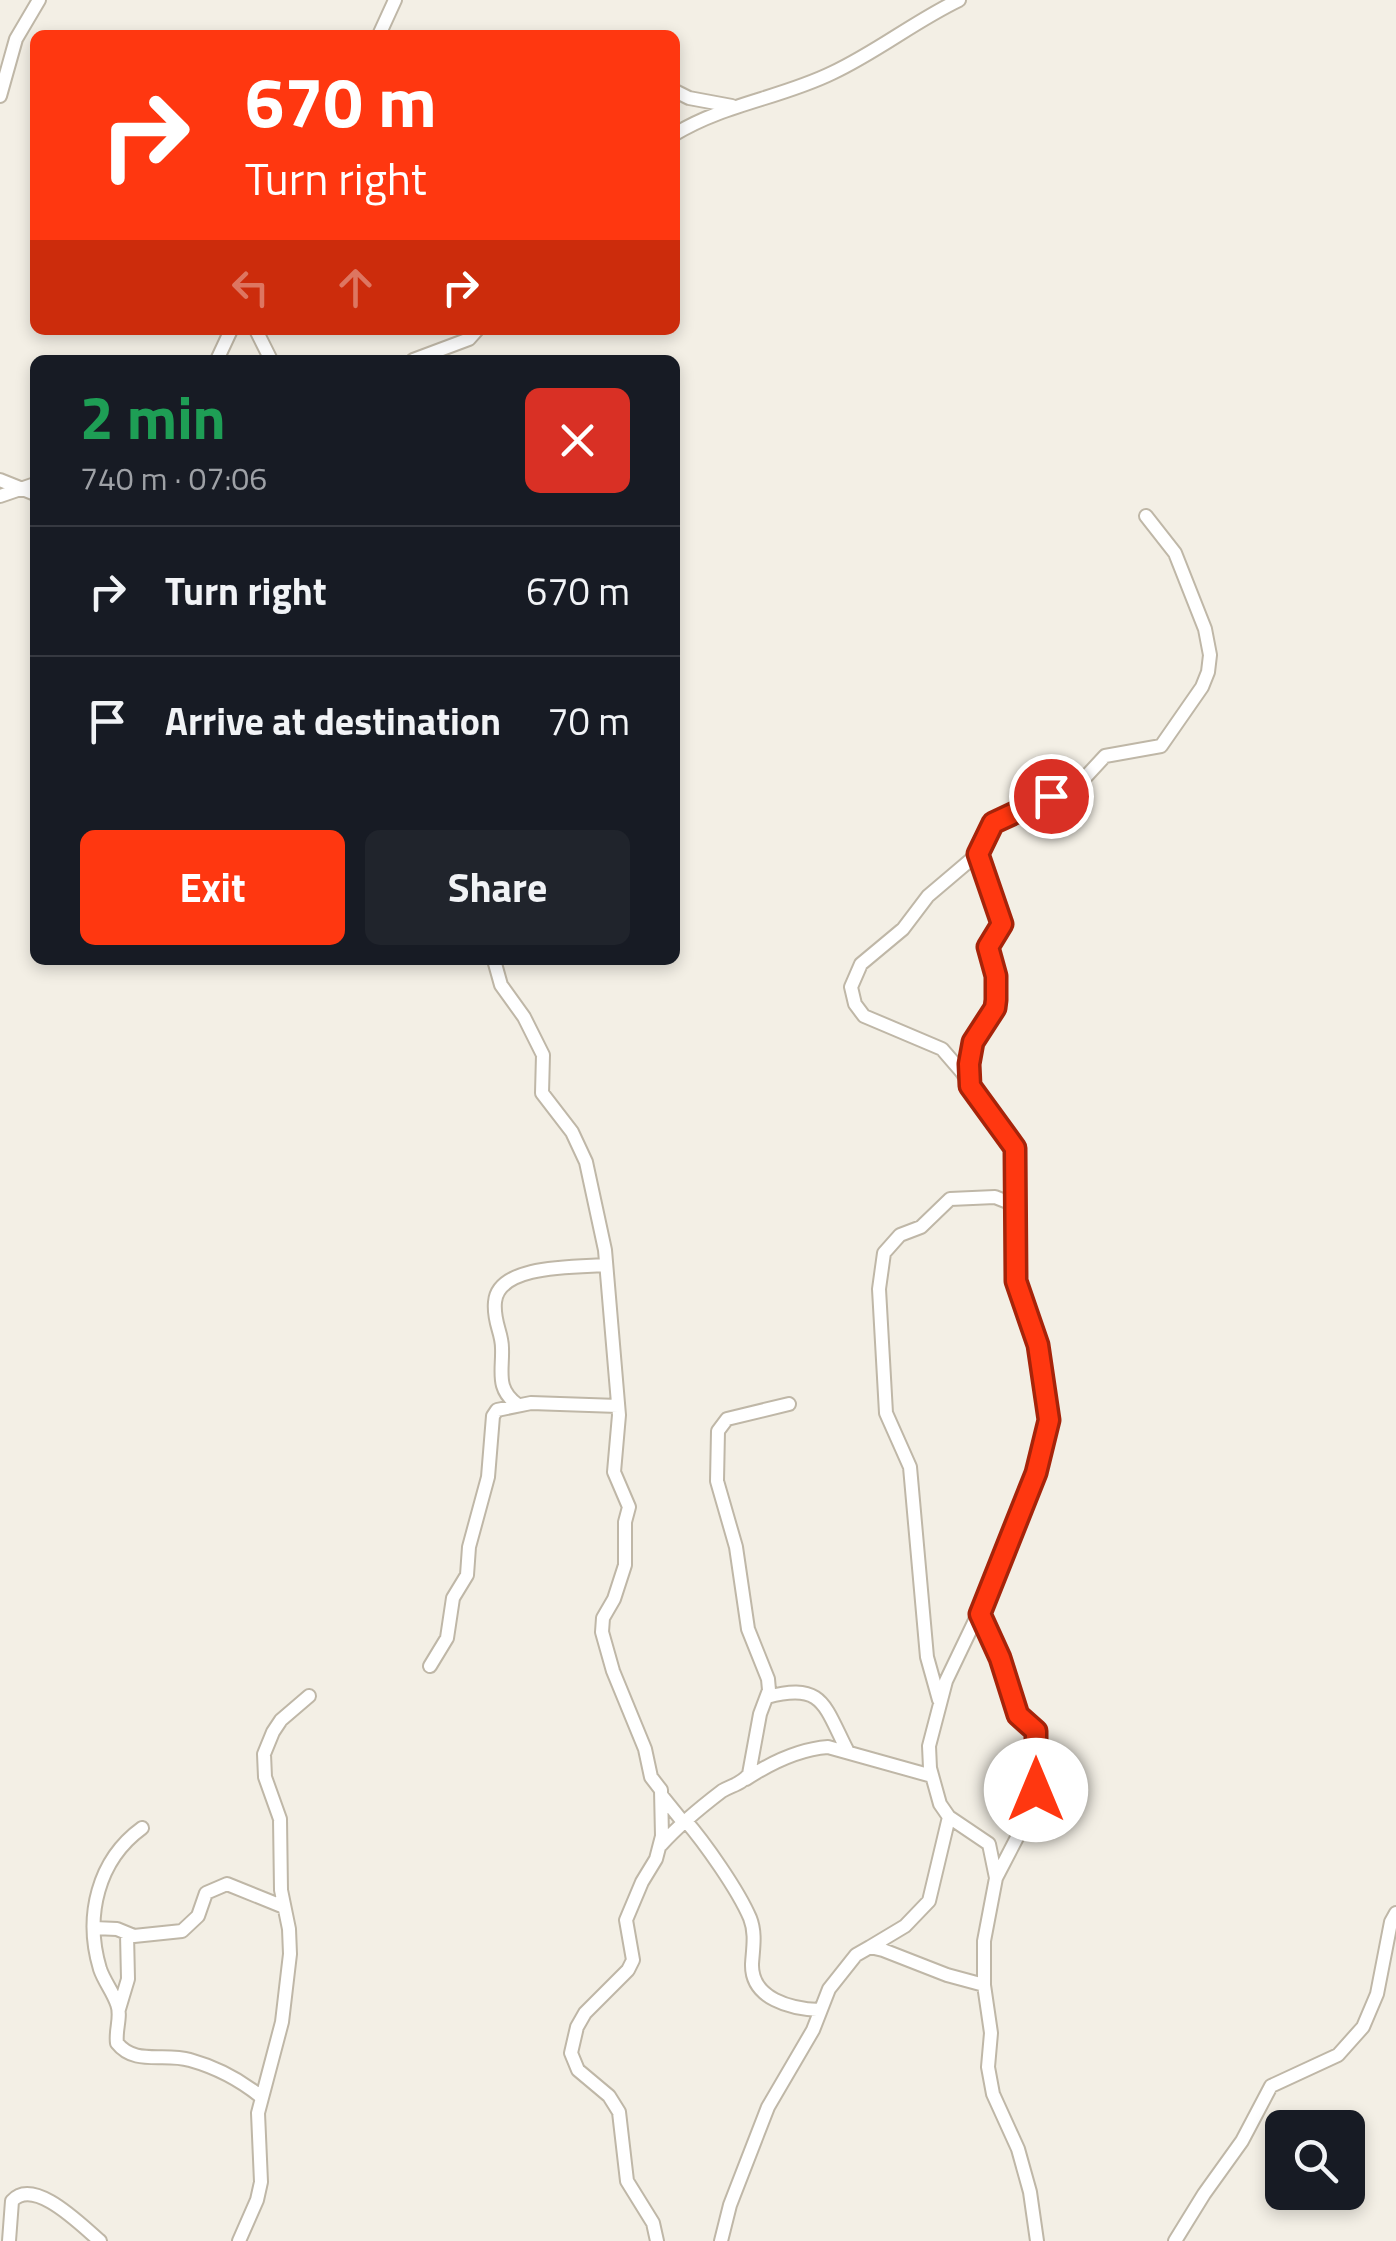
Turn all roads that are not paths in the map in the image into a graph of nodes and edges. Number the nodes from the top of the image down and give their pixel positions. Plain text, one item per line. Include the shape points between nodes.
1 (39, 0) edge
2 (394, 0) edge
3 (959, 0) edge
4 (381, 30) edge
5 (680, 94) edge
6 (0, 96) edge
7 (735, 106) junction
8 (680, 131) edge
9 (473, 335) edge
10 (427, 355) edge
11 (0, 480) edge
12 (30, 488) edge
13 (30, 488) edge
14 (0, 496) edge
15 (1146, 516) dead end
16 (978, 854) junction
17 (495, 965) edge
18 (970, 1086) junction
19 (1016, 1205) junction
20 (606, 1265) junction
21 (789, 1404) dead end
22 (518, 1405) junction
23 (618, 1406) junction
24 (980, 1614) junction
25 (430, 1666) dead end
26 (309, 1696) dead end
27 (767, 1698) junction
28 (939, 1704) junction
29 (846, 1750) junction
30 (932, 1776) junction
31 (746, 1779) junction
32 (662, 1796) junction
33 (949, 1817) junction
34 (684, 1822) junction
35 (142, 1828) dead end
36 (661, 1844) junction
37 (996, 1878) junction
38 (284, 1907) junction
39 (1396, 1913) edge
40 (94, 1928) junction
41 (127, 1934) junction
42 (870, 1948) junction
43 (984, 1985) junction
44 (119, 2009) junction
45 (820, 2010) junction
46 (260, 2096) junction
47 (9, 2241) edge
48 (100, 2241) edge
49 (239, 2241) edge
50 (657, 2241) edge
51 (721, 2241) edge
52 (1037, 2241) edge
53 (1175, 2241) edge

1 - 6 street via 16,38
2 - 4 street
3 - 7 street via 832,73
5 - 7 street
7 - 8 street
9 - 10 street
11 - 12 street
13 - 14 street
15 - 16 street via 1175,552 1204,629 1210,655 1202,687 1160,746 1105,756 1080,783 993,823
16 - 18 street via 1002,924 988,947 995,1008 973,1042
16 - 18 street via 861,964 851,987 864,1016 942,1049
17 - 20 street via 500,985 543,1055 542,1093 586,1162
18 - 19 street via 1014,1143
19 - 24 street via 1016,1281 1038,1345 1048,1431
19 - 28 street via 995,1196 950,1199 922,1227 900,1235 881,1259 886,1413 910,1468 927,1657
20 - 22 street via 522,1274 498,1288 499,1375
20 - 23 street
21 - 27 street via 726,1419 716,1442 718,1480 748,1630 768,1679
22 - 23 street
22 - 25 street via 493,1416 467,1574 453,1598 447,1638
23 - 32 street via 614,1472 629,1507 626,1553 602,1632
24 - 28 street
24 - 37 street via 1018,1715 1036,1731 1035,1806
26 - 38 street via 272,1732 264,1754 280,1818
27 - 29 street via 796,1690 808,1694 828,1713
27 - 31 street
28 - 30 street via 930,1738
29 - 30 street
29 - 31 street via 812,1749
30 - 33 street
31 - 34 street
32 - 34 street
32 - 36 street
33 - 37 street via 989,1844
33 - 42 street via 929,1900 905,1926
34 - 36 street
34 - 45 street via 742,1900 751,1921 758,1989 773,2000
35 - 40 street via 114,1855 101,1880
36 - 50 street via 626,1920 628,1970 585,2013 571,2052 578,2070 620,2112 627,2181
37 - 43 street
38 - 41 street via 226,1884 206,1893 186,1929
38 - 46 street via 287,1992
39 - 53 street via 1378,1994 1363,2027 1338,2056 1271,2086
40 - 41 street
40 - 44 street via 101,1972
41 - 44 street via 128,1979
42 - 43 street
42 - 45 street via 835,1980
43 - 52 street via 993,2094 1018,2149
44 - 46 street via 115,2038 123,2051 137,2058 189,2060
45 - 51 street via 768,2107
46 - 49 street via 261,2182
47 - 48 street via 12,2201 28,2193

